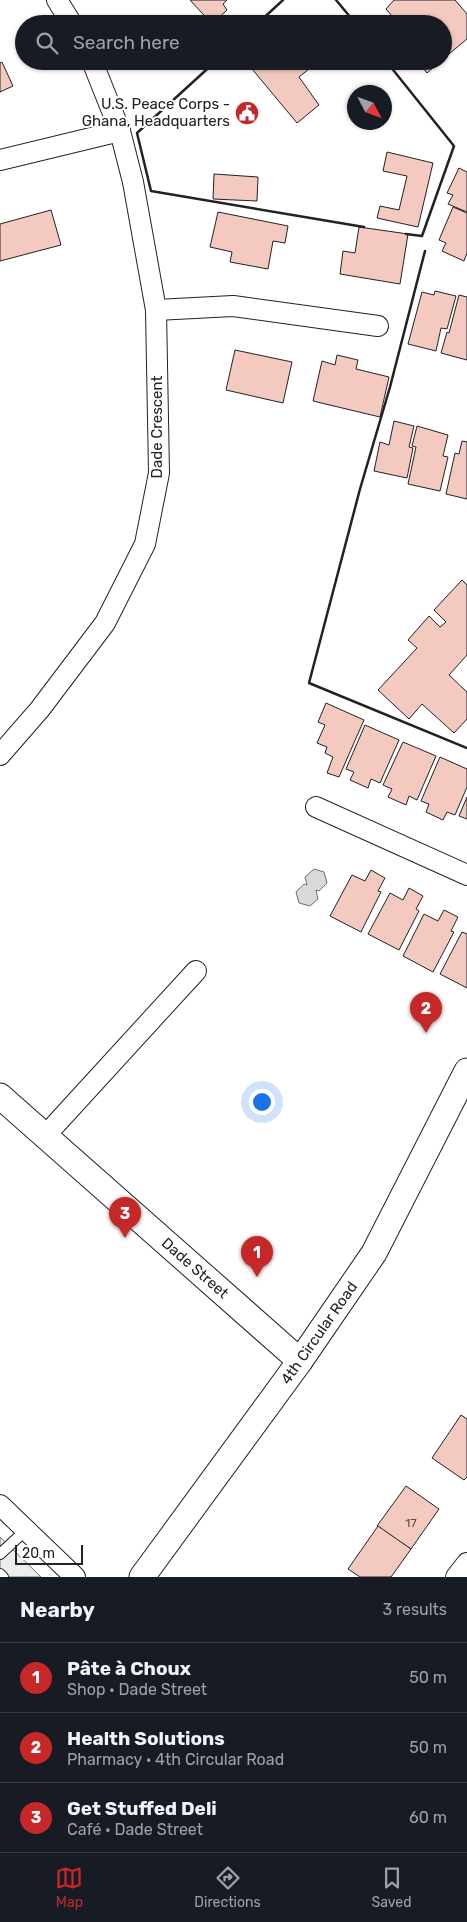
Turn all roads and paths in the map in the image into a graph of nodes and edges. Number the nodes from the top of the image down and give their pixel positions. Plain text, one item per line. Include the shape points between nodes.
1 (57, 0) edge
2 (66, 15) edge
3 (96, 70) edge
4 (120, 131) junction
5 (0, 160) edge
6 (156, 310) junction
7 (378, 326) dead end
8 (0, 755) edge
9 (316, 807) dead end
10 (467, 875) edge
11 (196, 971) dead end
12 (467, 1071) edge
13 (0, 1096) edge
14 (45, 1136) junction
15 (300, 1361) junction
16 (0, 1505) edge
17 (26, 1530) junction
18 (0, 1554) edge
19 (467, 1563) edge
20 (0, 1574) edge
21 (3, 1577) edge
22 (76, 1577) edge
23 (142, 1577) edge
24 (456, 1577) edge

1 - 2 street
3 - 4 street, Dade Crescent
4 - 5 street
4 - 6 street, Dade Crescent via 133,182
6 - 7 street via 233,306
6 - 8 street, Dade Crescent via 159,473 145,544 105,623 40,709
9 - 10 street
11 - 14 street
12 - 15 street, 4th Circular Road via 374,1253
13 - 14 street, Dade Street
14 - 15 street, Dade Street
15 - 23 street, 4th Circular Road
16 - 17 street
17 - 18 lane
17 - 22 street
19 - 24 street
20 - 21 lane

